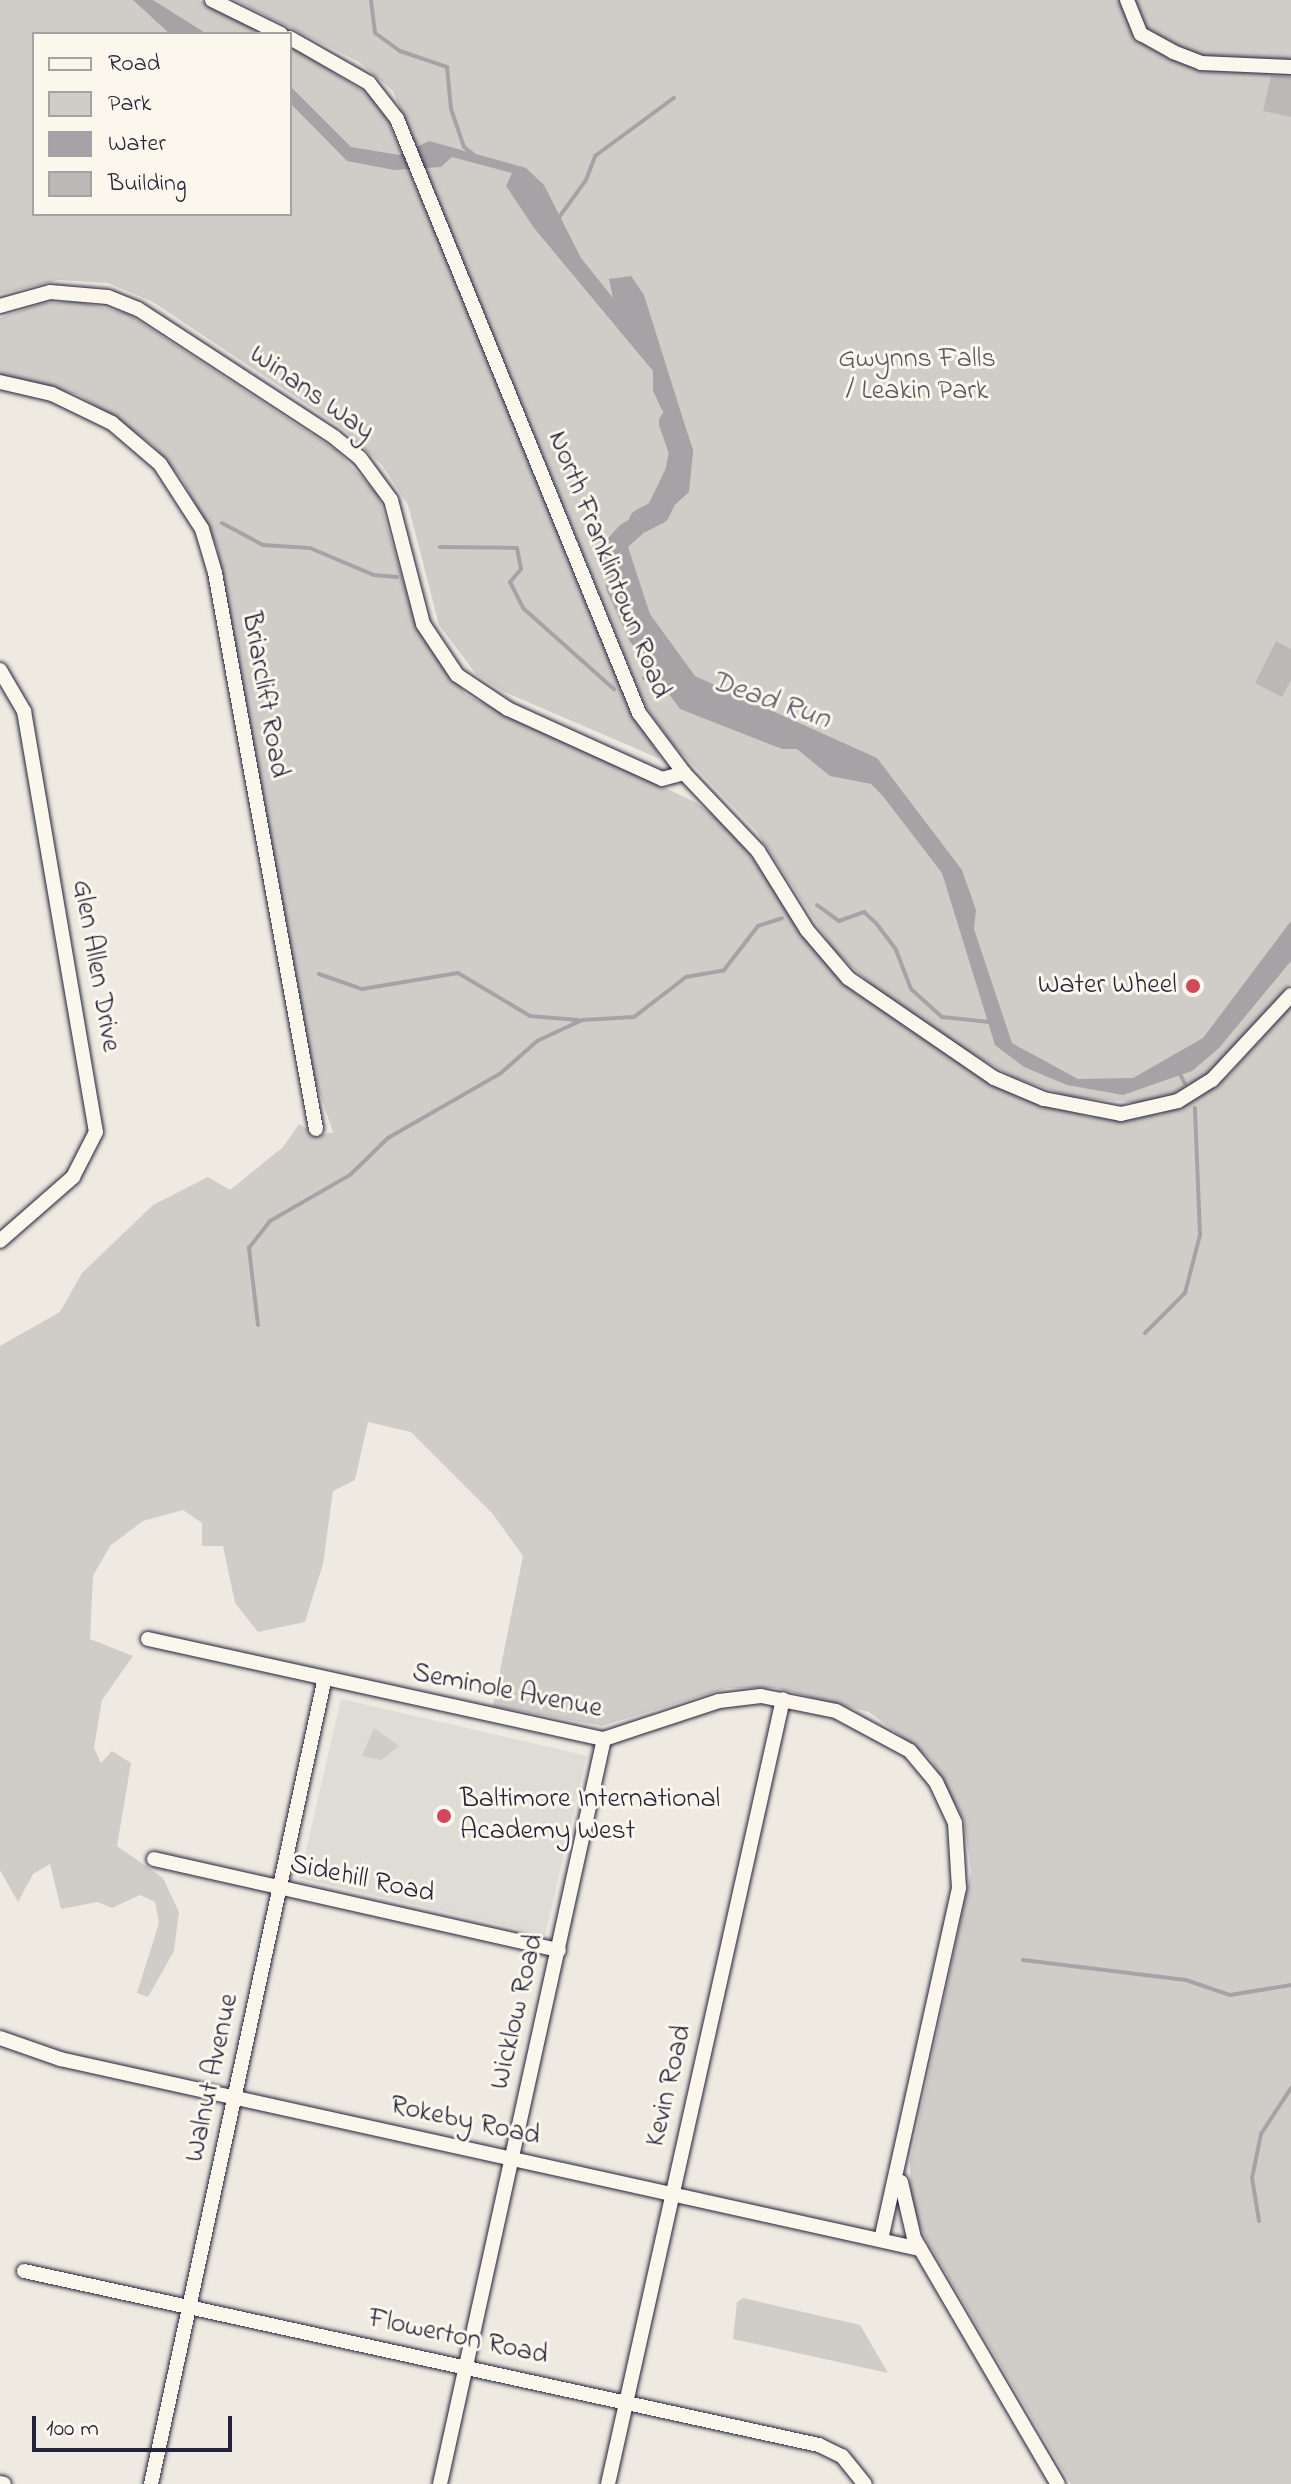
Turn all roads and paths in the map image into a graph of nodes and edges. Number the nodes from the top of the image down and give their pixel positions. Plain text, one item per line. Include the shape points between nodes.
1 (212, 0) edge
2 (1127, 0) edge
3 (277, 32) edge
4 (292, 39) edge
5 (1291, 67) edge
6 (0, 306) edge
7 (0, 382) edge
8 (0, 670) edge
9 (681, 770) junction
10 (1291, 995) edge
11 (316, 1129) dead end
12 (0, 1241) edge
13 (148, 1639) dead end
14 (324, 1682) junction
15 (783, 1699) junction
16 (604, 1739) junction
17 (154, 1859) dead end
18 (280, 1889) junction
19 (559, 1950) junction
20 (0, 2038) edge
21 (235, 2098) junction
22 (512, 2159) junction
23 (901, 2166) junction
24 (673, 2195) junction
25 (881, 2239) junction
26 (920, 2249) junction
27 (24, 2271) dead end
28 (190, 2306) junction
29 (466, 2367) junction
30 (626, 2401) junction
31 (151, 2484) edge
32 (440, 2484) edge
33 (608, 2484) edge
34 (865, 2484) edge
35 (1058, 2484) edge

1 - 3 street
2 - 5 street via 1141,34 1173,52 1216,65
4 - 9 street, North Franklintown Road via 369,83 397,119 623,680
6 - 9 street, Winans Way via 50,292 108,297 162,324 334,437 360,458 391,500 423,624 457,675 508,709 662,779
7 - 11 street, Briarclift Road via 52,394 112,423 160,464 202,529 215,573
8 - 12 street, Glen Allen Drive via 24,711 96,1132 73,1177
9 - 10 street, North Franklintown Road via 752,843 807,930 848,978 994,1078 1044,1099 1121,1114 1178,1101 1231,1065
13 - 14 street, Seminole Avenue
14 - 16 street, Seminole Avenue
14 - 18 street, Walnut Avenue
15 - 16 street, Seminole Avenue via 719,1701
15 - 23 street, Seminole Avenue via 836,1711 892,1737 925,1766 955,1823 959,1888
15 - 24 street, Kevin Road
16 - 19 street, Wicklow Road
17 - 18 street, Sidehill Road
18 - 19 street, Sidehill Road
18 - 21 street, Walnut Avenue
19 - 22 street, Wicklow Road
20 - 21 street, Rokeby Road via 53,2057
21 - 22 street, Rokeby Road
21 - 28 street, Walnut Avenue
22 - 24 street, Rokeby Road
22 - 29 street, Wicklow Road
23 - 25 street, Seminole Avenue
23 - 26 street via 903,2207
24 - 25 street, Rokeby Road
24 - 30 street, Kevin Road
25 - 26 street, Rokeby Road
26 - 35 street
27 - 28 street, Flowerton Road
28 - 29 street, Flowerton Road
28 - 31 street, Walnut Avenue
29 - 30 street, Flowerton Road
29 - 32 street, Wicklow Road
30 - 33 street, Kevin Road
30 - 34 street, Flowerton Road via 819,2445 842,2456

